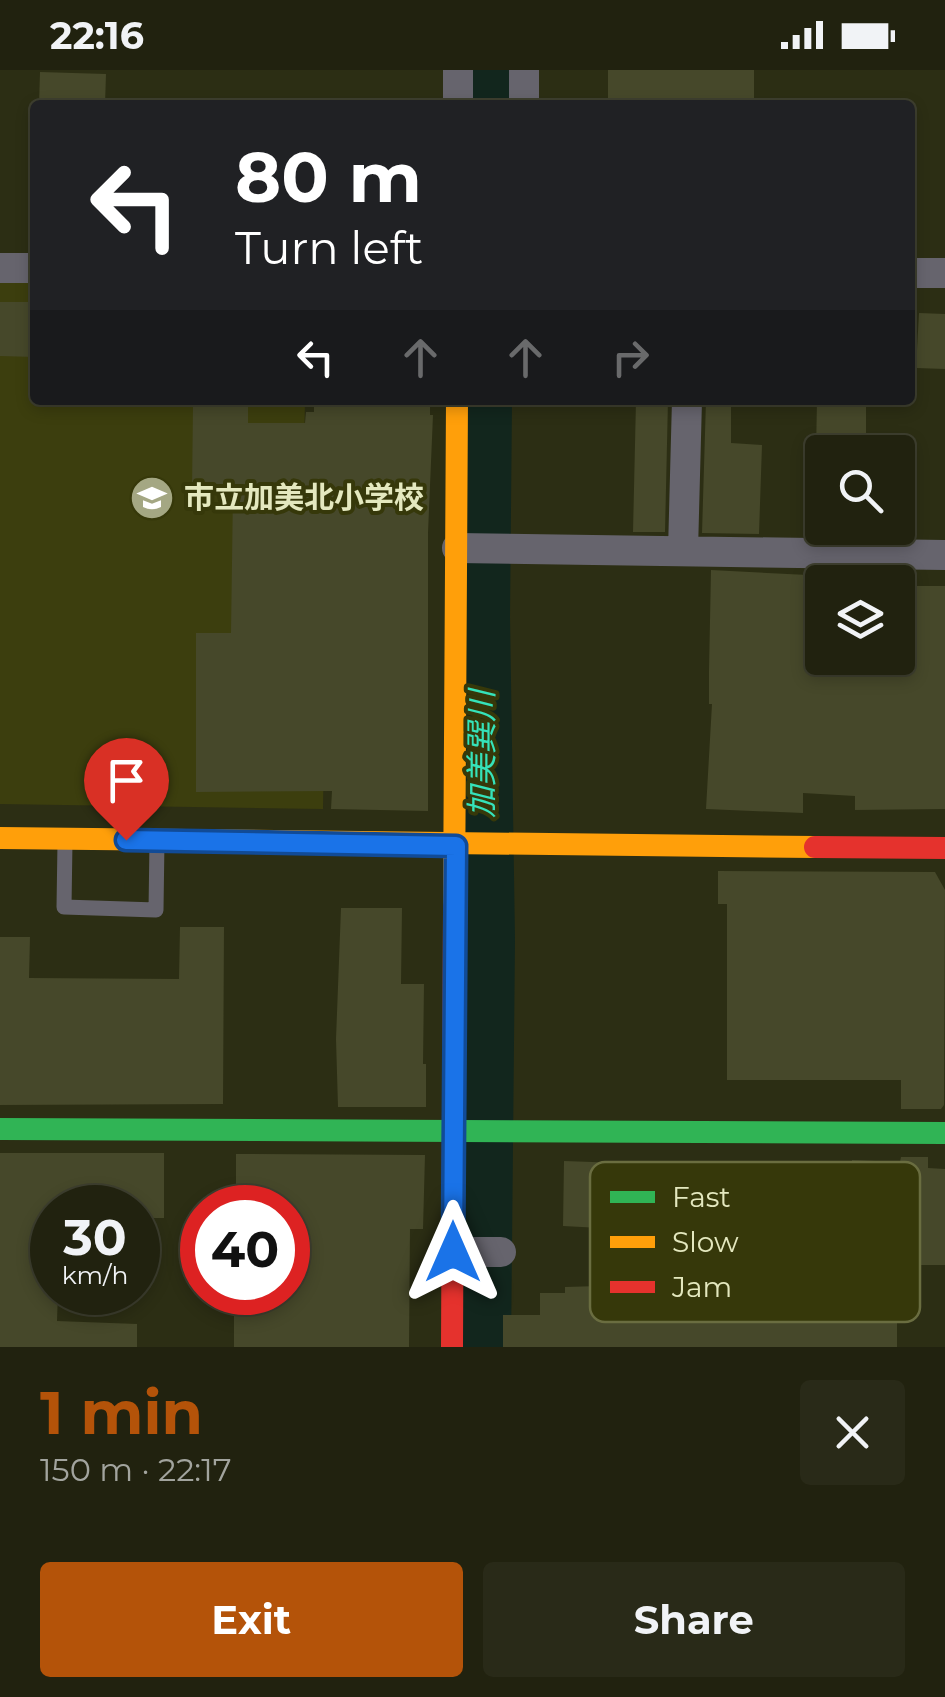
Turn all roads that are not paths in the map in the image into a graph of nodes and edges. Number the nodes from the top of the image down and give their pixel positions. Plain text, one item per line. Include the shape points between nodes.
1 (458, 70) edge
2 (524, 70) edge
3 (458, 100) edge
4 (524, 100) edge
5 (0, 268) edge
6 (30, 268) edge
7 (915, 273) edge
8 (945, 273) edge
9 (457, 405) edge
10 (687, 405) edge
11 (457, 548) junction
12 (684, 551) junction
13 (945, 555) edge
14 (0, 838) edge
15 (65, 839) junction
16 (157, 841) junction
17 (473, 846) junction
18 (945, 848) edge
19 (0, 1129) edge
20 (473, 1131) junction
21 (945, 1133) edge
22 (452, 1347) edge

1 - 3 street
2 - 4 street
5 - 6 street
7 - 8 street
9 - 11 street
10 - 12 street
11 - 12 street
11 - 17 street
12 - 13 street
14 - 15 street
15 - 16 street
15 - 16 lane via 64,907 156,910
16 - 17 street
17 - 18 street
17 - 20 street
19 - 20 street
20 - 21 street
20 - 22 street via 478,1252

